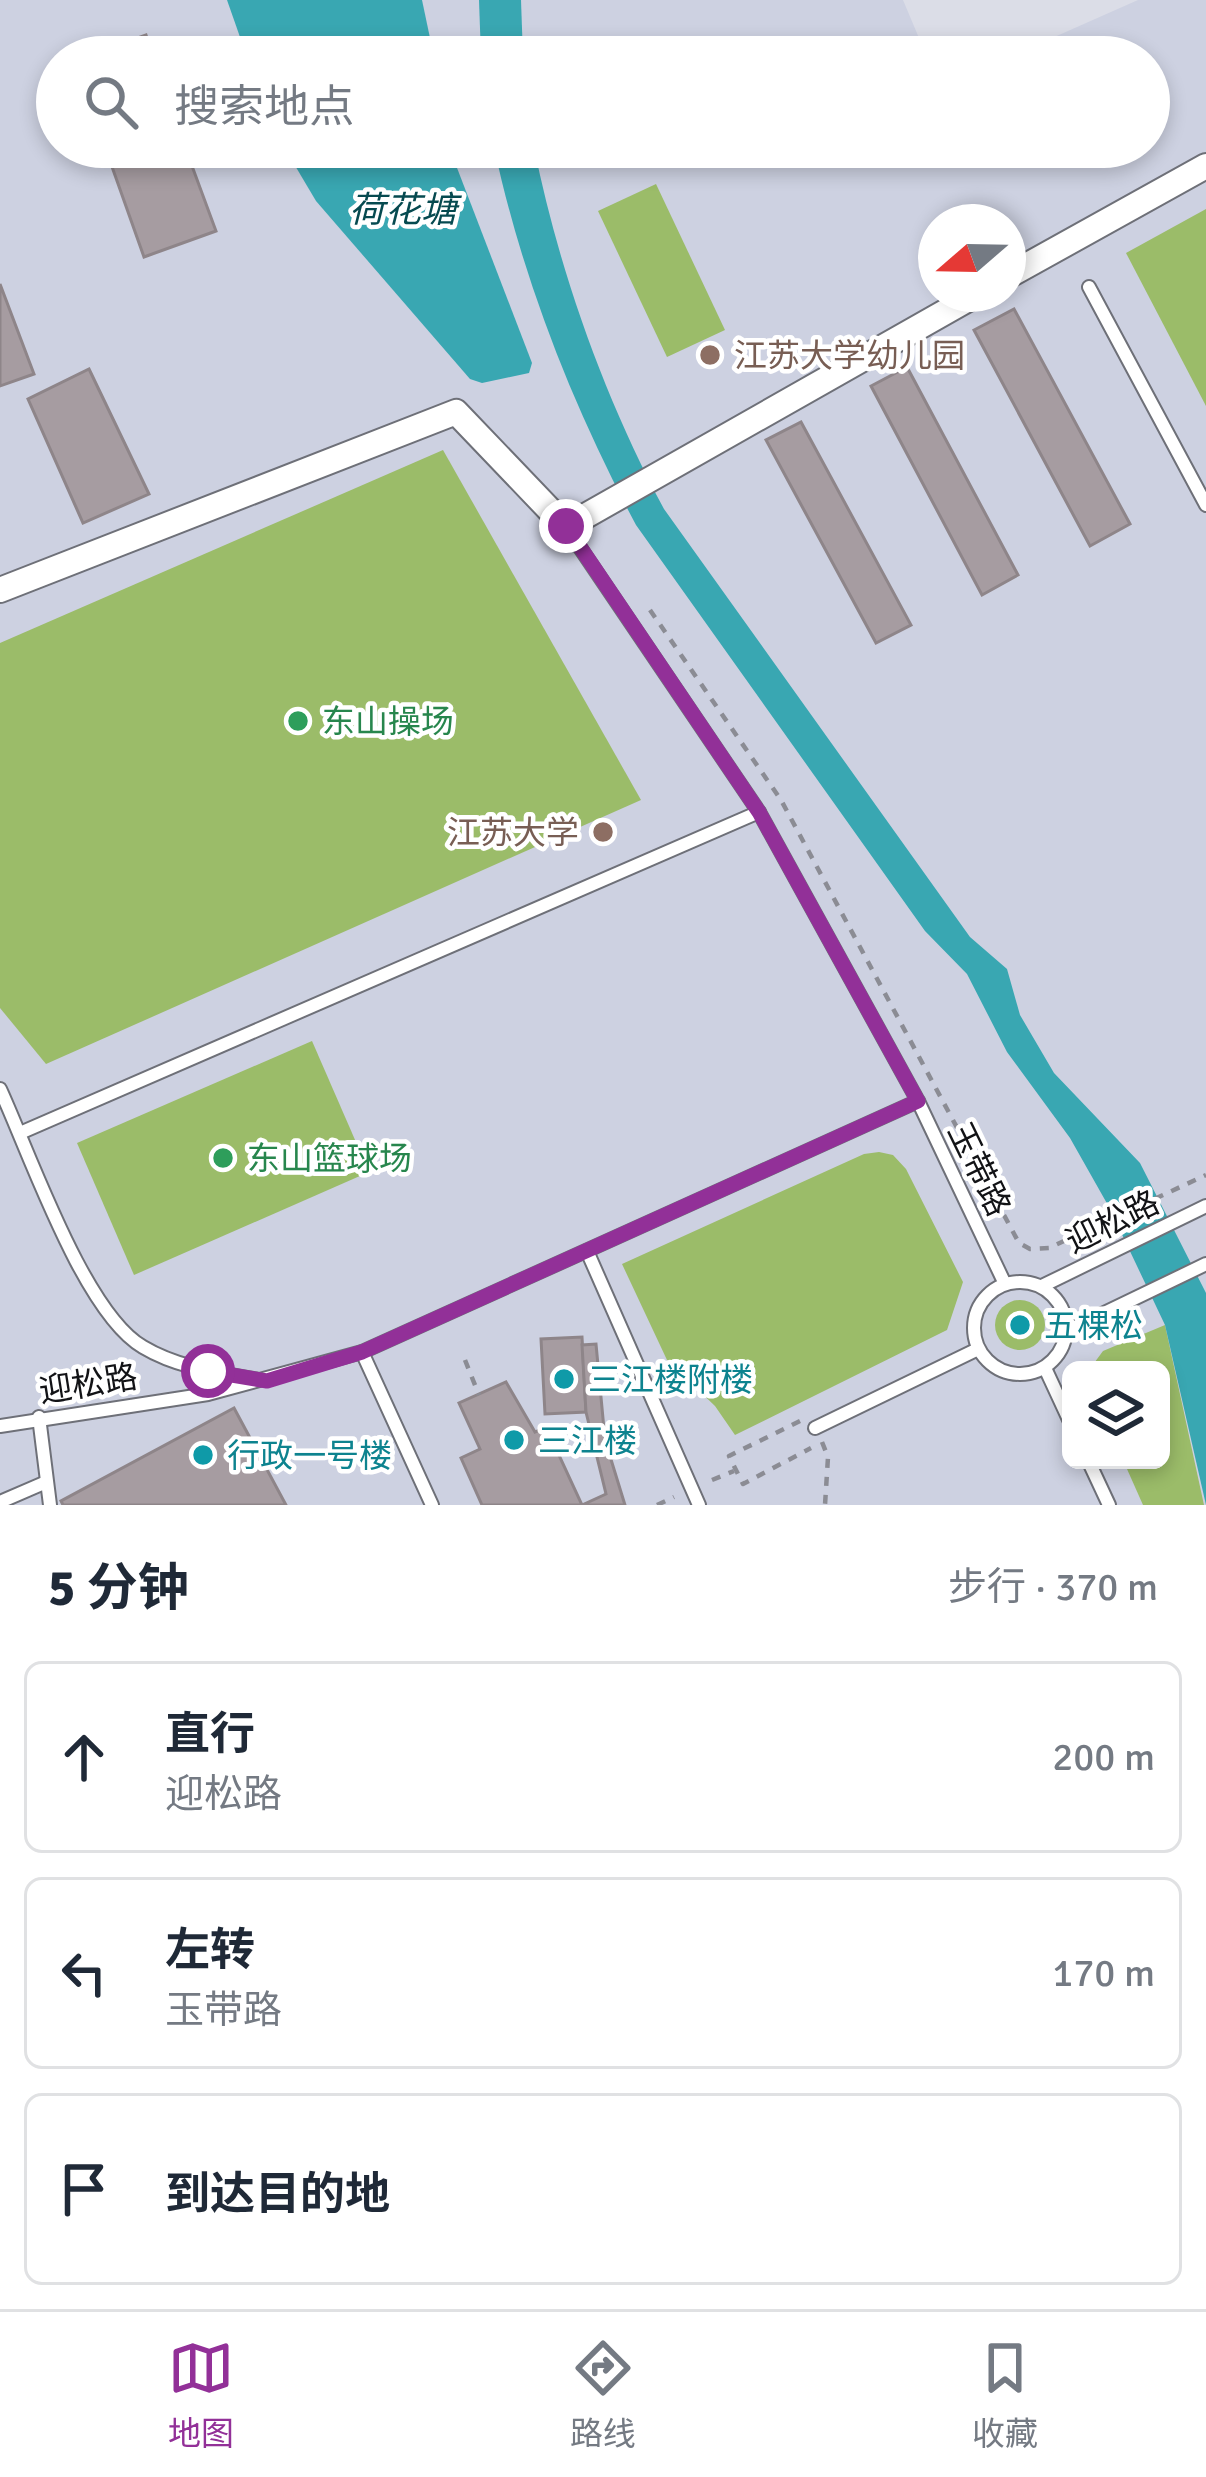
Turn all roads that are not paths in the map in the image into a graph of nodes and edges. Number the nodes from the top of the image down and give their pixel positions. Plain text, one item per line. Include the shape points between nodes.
1 (1206, 166) edge
2 (1026, 267) edge
3 (1089, 287) dead end
4 (945, 312) edge
5 (1206, 506) edge
6 (566, 526) junction
7 (0, 590) edge
8 (759, 812) junction
9 (0, 1089) edge
10 (918, 1101) junction
11 (20, 1133) junction
12 (1206, 1206) edge
13 (587, 1251) junction
14 (1200, 1267) edge
15 (1005, 1284) junction
16 (1042, 1286) junction
17 (1067, 1331) junction
18 (978, 1349) junction
19 (362, 1352) junction
20 (1045, 1368) junction
21 (267, 1381) junction
22 (1062, 1405) edge
23 (39, 1417) junction
24 (0, 1426) edge
25 (815, 1428) road end
26 (1092, 1469) edge
27 (44, 1483) junction
28 (0, 1502) edge
29 (50, 1505) edge
30 (432, 1505) edge
31 (699, 1505) edge
32 (1109, 1505) edge

1 - 2 street
3 - 5 lane
4 - 6 street
6 - 7 street via 456,412
6 - 8 lane, 玉带路
8 - 10 lane, 玉带路
8 - 11 lane
9 - 11 lane
10 - 13 lane, 迎松路
10 - 15 lane, 玉带路
11 - 21 lane via 115,1323 171,1360
12 - 16 lane, 迎松路
13 - 19 lane, 迎松路
13 - 31 lane
14 - 17 lane
15 - 16 lane
15 - 18 lane via 979,1305
16 - 17 lane via 1065,1312
17 - 20 lane
18 - 20 lane via 1013,1375
18 - 25 lane
19 - 21 lane, 迎松路
19 - 30 lane
20 - 22 lane
21 - 23 lane, 迎松路
23 - 24 lane, 迎松路
23 - 27 lane
26 - 32 lane
27 - 28 lane
27 - 29 lane

